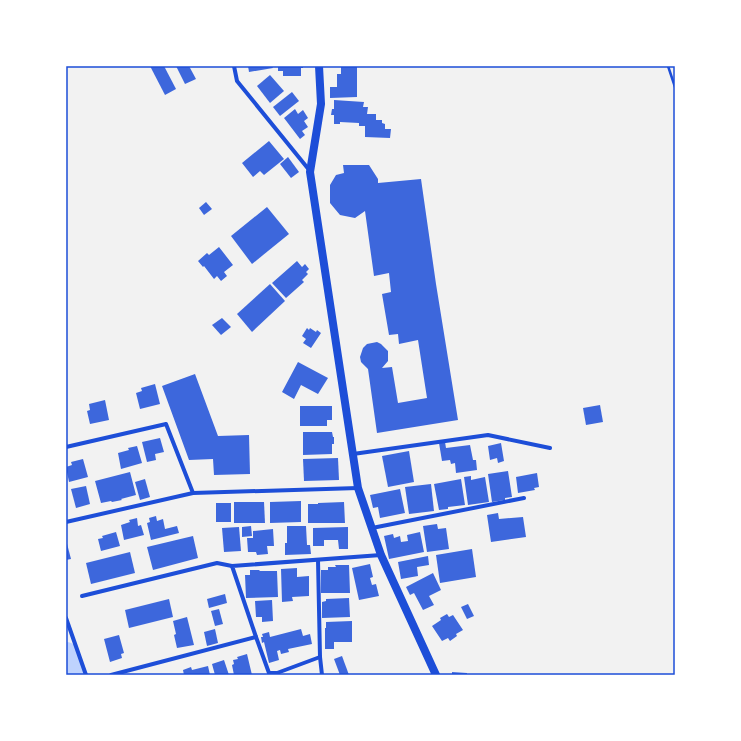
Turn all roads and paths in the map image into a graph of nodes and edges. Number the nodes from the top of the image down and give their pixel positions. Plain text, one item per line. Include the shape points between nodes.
1 (234, 66) edge
2 (320, 66) edge
3 (668, 66) edge
4 (675, 87) edge
5 (310, 172) junction
6 (66, 447) edge
7 (550, 448) dead end
8 (353, 454) junction
9 (358, 488) junction
10 (192, 493) junction
11 (524, 498) dead end
12 (66, 522) edge
13 (372, 528) junction
14 (381, 555) junction
15 (318, 560) junction
16 (232, 566) junction
17 (82, 596) dead end
18 (66, 618) edge
19 (256, 637) junction
20 (320, 657) junction
21 (277, 674) edge
22 (86, 675) edge
23 (111, 675) edge
24 (322, 675) edge
25 (436, 675) edge

1 - 5 street via 237,81
2 - 5 main road via 321,104
3 - 4 path
5 - 8 main road
6 - 10 street via 166,424
7 - 8 street via 488,435
8 - 9 main road
9 - 10 street
9 - 13 main road
10 - 12 street
11 - 13 street
13 - 14 main road
14 - 15 street
14 - 25 main road
15 - 16 street
15 - 20 street
16 - 17 street via 217,563
16 - 19 street
18 - 22 street
19 - 21 street via 269,673
19 - 23 street
20 - 21 street
20 - 24 street

